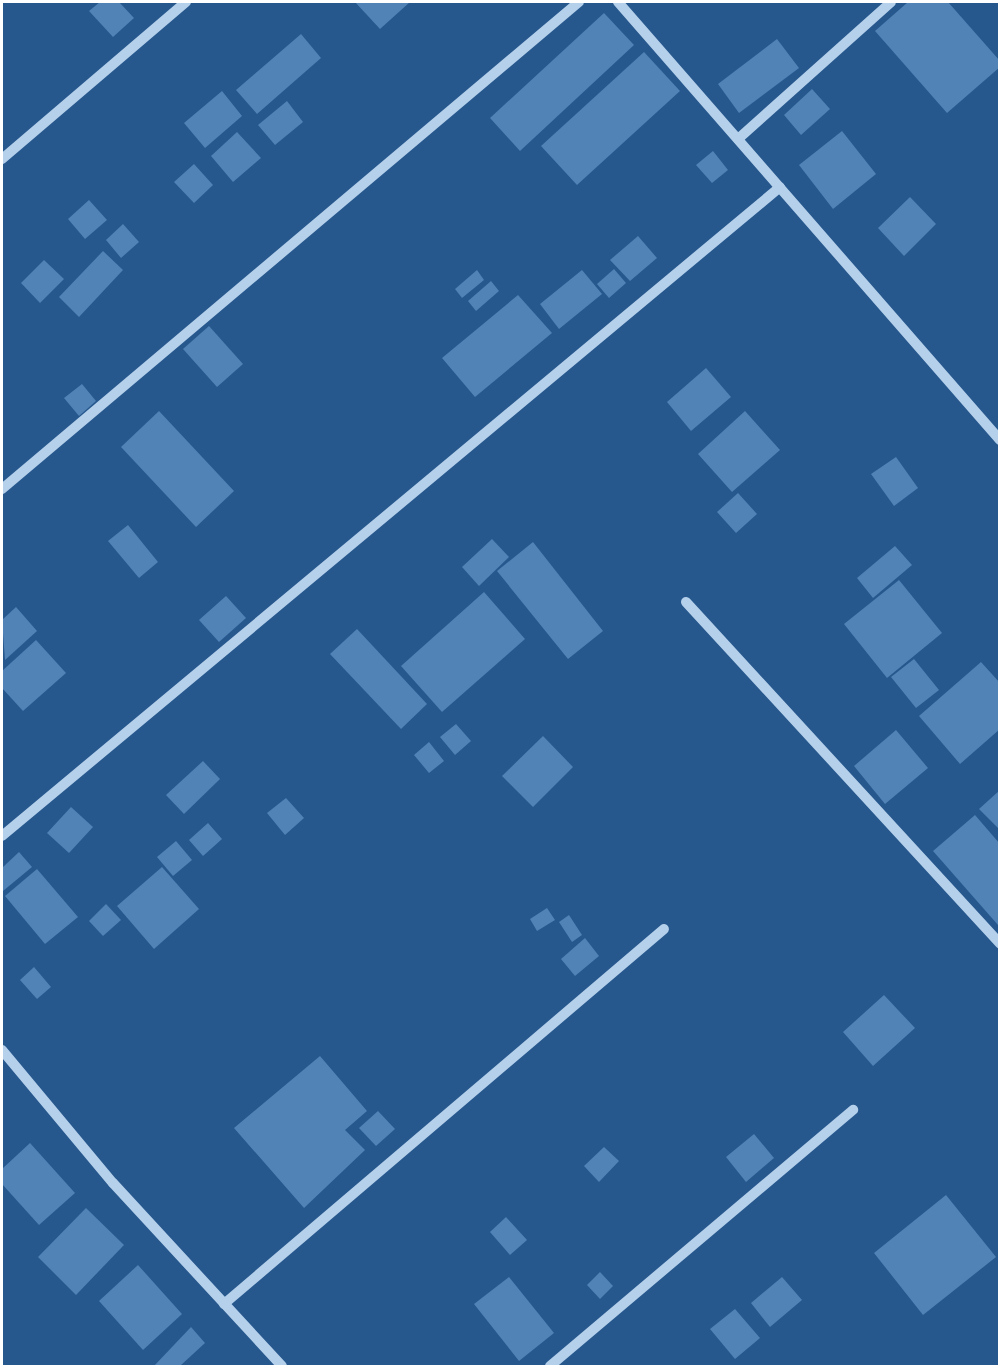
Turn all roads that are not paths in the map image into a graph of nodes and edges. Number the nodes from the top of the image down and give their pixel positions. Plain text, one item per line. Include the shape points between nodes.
1 (186, 2) edge
2 (579, 2) edge
3 (618, 2) edge
4 (891, 2) edge
5 (738, 139) junction
6 (2, 159) edge
7 (780, 188) junction
8 (999, 440) edge
9 (2, 489) edge
10 (686, 602) dead end
11 (2, 837) edge
12 (664, 929) dead end
13 (999, 943) edge
14 (2, 1050) edge
15 (853, 1110) dead end
16 (224, 1304) junction
17 (282, 1366) edge
18 (550, 1366) edge

1 - 6 street
2 - 9 street
3 - 5 street
4 - 5 street
5 - 7 street
7 - 8 street
7 - 11 street
10 - 13 street
12 - 16 street
14 - 16 street
15 - 18 street
16 - 17 street

